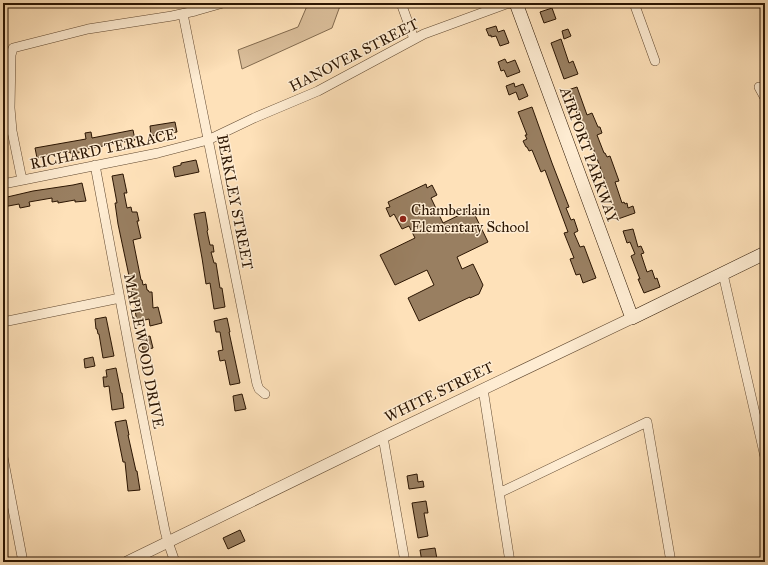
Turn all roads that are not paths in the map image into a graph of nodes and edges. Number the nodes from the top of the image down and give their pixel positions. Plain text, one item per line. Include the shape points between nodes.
1 (223, 3) edge
2 (400, 3) edge
3 (516, 3) edge
4 (634, 3) edge
5 (183, 14) junction
6 (414, 39) junction
7 (656, 61) dead end
8 (759, 87) dead end
9 (765, 98) edge
10 (208, 140) junction
11 (96, 165) junction
12 (22, 180) junction
13 (3, 184) edge
14 (765, 253) edge
15 (723, 274) junction
16 (120, 298) junction
17 (632, 318) junction
18 (3, 322) edge
19 (483, 389) junction
20 (265, 394) dead end
21 (383, 437) junction
22 (3, 457) edge
23 (765, 458) edge
24 (499, 493) junction
25 (168, 542) junction
26 (23, 562) edge
27 (127, 562) edge
28 (176, 562) edge
29 (405, 562) edge
30 (510, 562) edge
31 (671, 562) edge

1 - 5 street
2 - 6 street
3 - 6 street, HANOVER STREET via 506,4
3 - 17 main road, AIRPORT PARKWAY
4 - 7 street
5 - 10 street, BERKLEY STREET
5 - 12 street via 88,29 13,48 10,108
6 - 10 street, HANOVER STREET via 318,91
8 - 9 street
10 - 11 street, RICHARD TERRACE
10 - 20 street, BERKLEY STREET via 257,384
11 - 12 street, RICHARD TERRACE
11 - 16 street, MAPLEWOOD DRIVE
12 - 13 street, RICHARD TERRACE
14 - 15 main road, WHITE STREET
15 - 17 main road, WHITE STREET
15 - 23 street
16 - 18 street
16 - 25 street, MAPLEWOOD DRIVE
17 - 19 street, WHITE STREET
19 - 21 street, WHITE STREET
19 - 24 street
21 - 25 street, WHITE STREET
21 - 29 street
22 - 26 street
24 - 30 street
24 - 31 street via 647,422
25 - 27 street, WHITE STREET
25 - 28 street, MAPLEWOOD DRIVE

